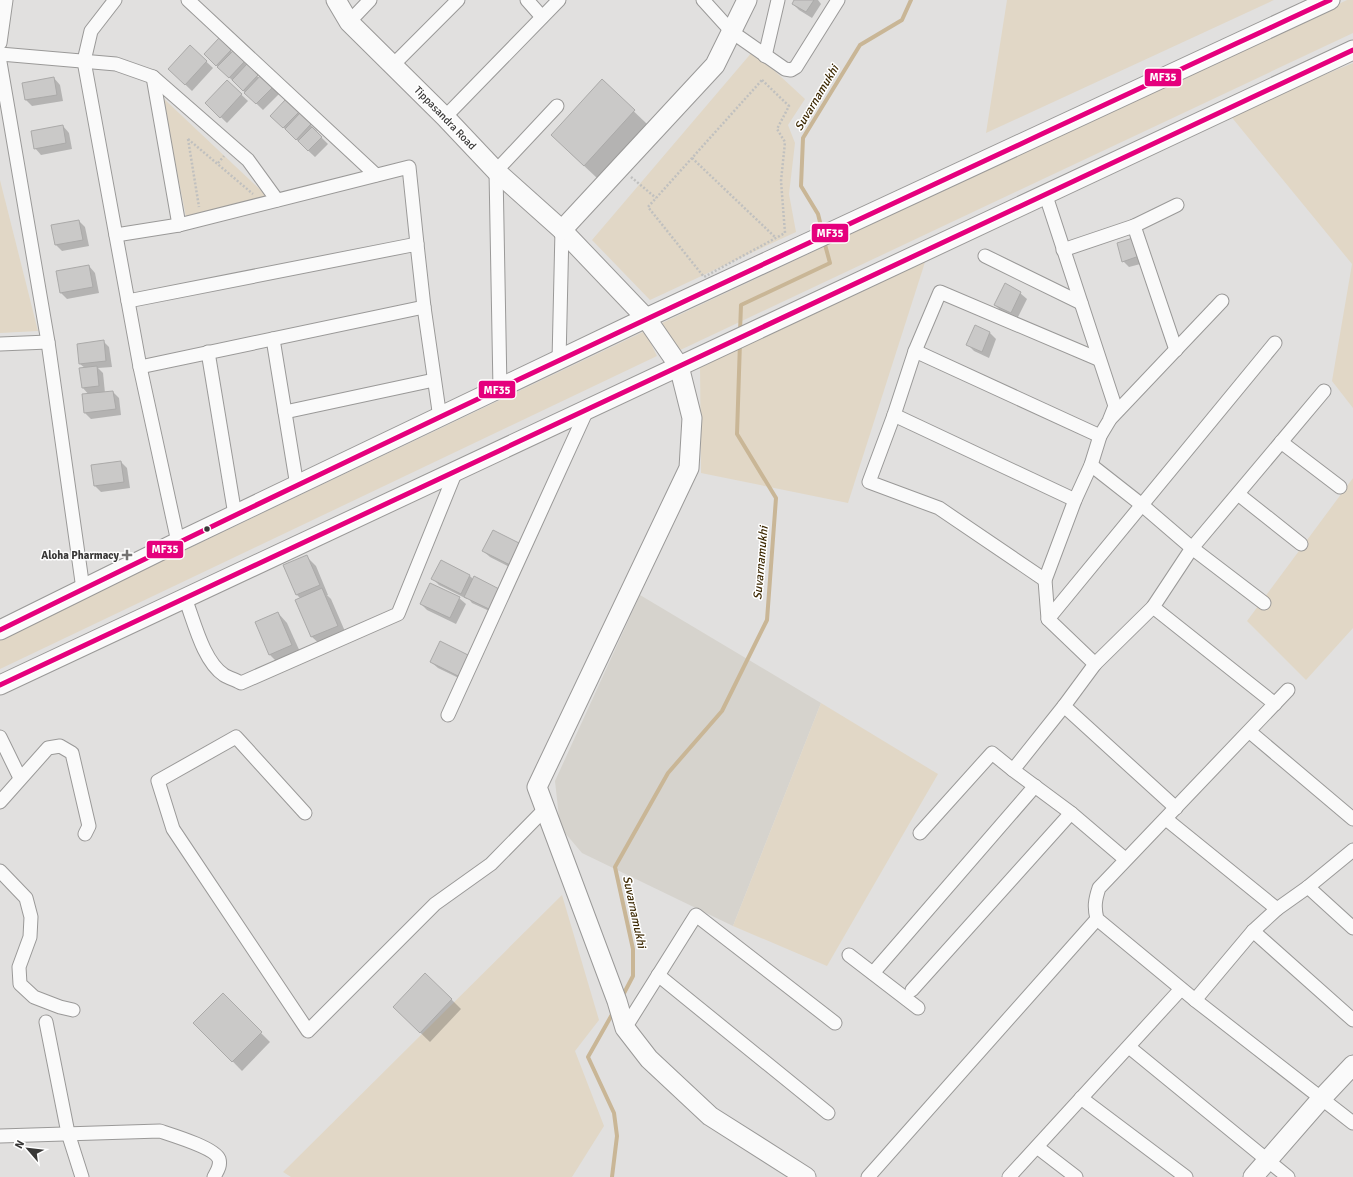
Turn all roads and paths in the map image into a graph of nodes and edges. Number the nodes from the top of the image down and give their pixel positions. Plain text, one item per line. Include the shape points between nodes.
1 (6, 0) edge
2 (115, 0) edge
3 (188, 0) edge
4 (336, 0) edge
5 (370, 0) edge
6 (458, 0) edge
7 (527, 0) edge
8 (559, 0) edge
9 (703, 0) edge
10 (747, 0) edge
11 (778, 0) edge
12 (838, 0) edge
13 (1330, 0) edge
14 (542, 17) junction
15 (349, 22) junction
16 (732, 32) junction
17 (0, 43) edge
18 (1353, 50) edge
19 (0, 54) edge
20 (766, 56) junction
21 (0, 62) edge
22 (84, 62) junction
23 (393, 66) junction
24 (153, 77) junction
25 (557, 106) dead end
26 (445, 117) junction
27 (692, 158) junction
28 (620, 168) junction
29 (496, 171) junction
30 (376, 175) junction
31 (1045, 193) junction
32 (258, 198) dead end
33 (656, 198) junction
34 (277, 200) junction
35 (1177, 205) dead end
36 (200, 210) dead end
37 (179, 225) junction
38 (1134, 226) junction
39 (562, 230) junction
40 (785, 233) dead end
41 (116, 235) junction
42 (776, 238) dead end
43 (417, 244) junction
44 (1063, 250) junction
45 (985, 256) dead end
46 (704, 277) dead end
47 (1222, 300) dead end
48 (128, 301) junction
49 (1081, 303) junction
50 (424, 307) junction
51 (646, 318) junction
52 (273, 339) junction
53 (48, 342) junction
54 (1275, 343) dead end
55 (0, 344) edge
56 (1176, 350) junction
57 (915, 351) junction
58 (208, 352) junction
59 (1098, 359) junction
60 (559, 360) junction
61 (679, 366) junction
62 (140, 367) junction
63 (434, 380) junction
64 (500, 389) junction
65 (1324, 391) dead end
66 (588, 410) junction
67 (285, 412) junction
68 (894, 414) junction
69 (440, 418) junction
70 (1109, 421) junction
71 (1100, 436) junction
72 (1281, 442) junction
73 (1091, 465) junction
74 (456, 471) junction
75 (297, 486) junction
76 (1340, 487) dead end
77 (1238, 494) junction
78 (1075, 500) junction
79 (1142, 505) junction
80 (235, 515) junction
81 (178, 542) junction
82 (1301, 544) dead end
83 (1192, 548) junction
84 (1045, 580) junction
85 (83, 589) junction
86 (185, 598) junction
87 (1264, 603) dead end
88 (1153, 607) junction
89 (1048, 619) junction
90 (0, 630) edge
91 (1095, 664) junction
92 (0, 685) edge
93 (1288, 690) dead end
94 (1275, 704) junction
95 (1064, 706) junction
96 (448, 715) dead end
97 (1250, 732) junction
98 (0, 737) edge
99 (1013, 770) junction
100 (20, 778) junction
101 (1035, 786) junction
102 (0, 802) edge
103 (1176, 808) junction
104 (545, 809) junction
105 (305, 813) dead end
106 (1071, 814) junction
107 (1166, 819) junction
108 (1353, 819) edge
109 (920, 833) dead end
110 (84, 834) dead end
111 (1353, 850) edge
112 (1125, 859) junction
113 (0, 871) edge
114 (1308, 887) junction
115 (1277, 909) junction
116 (1097, 919) junction
117 (1353, 928) edge
118 (1253, 932) junction
119 (849, 955) dead end
120 (873, 972) junction
121 (658, 974) junction
122 (1181, 989) junction
123 (912, 990) dead end
124 (1195, 1000) junction
125 (918, 1008) dead end
126 (73, 1010) dead end
127 (1353, 1020) edge
128 (46, 1022) dead end
129 (835, 1023) dead end
130 (624, 1027) junction
131 (1129, 1047) junction
132 (1353, 1065) edge
133 (1081, 1098) junction
134 (1321, 1099) junction
135 (828, 1113) dead end
136 (1353, 1123) edge
137 (68, 1133) junction
138 (0, 1136) edge
139 (1037, 1147) junction
140 (1267, 1160) junction
141 (82, 1177) edge
142 (214, 1177) edge
143 (806, 1177) edge
144 (868, 1177) edge
145 (1009, 1177) edge
146 (1076, 1177) edge
147 (1186, 1177) edge
148 (1252, 1177) edge
149 (1288, 1177) edge

1 - 17 street
2 - 22 street via 91,31
3 - 30 street
4 - 15 main road, Tippasandra Road
5 - 15 street
6 - 23 street
7 - 14 street
8 - 14 street
9 - 16 street
10 - 16 main road
11 - 20 street
12 - 20 street via 796,67 791,70 785,69
13 - 51 main road
14 - 26 street
15 - 23 main road, Tippasandra Road
16 - 20 street
16 - 28 main road via 714,65
18 - 31 main road
19 - 22 street
21 - 53 street
22 - 24 street via 116,64
22 - 41 street
23 - 26 main road, Tippasandra Road
24 - 34 street via 248,160
24 - 37 street
25 - 29 street
26 - 29 main road, Tippasandra Road
27 - 33 path
27 - 40 path via 762,80 789,106 778,128 785,142 781,181
27 - 42 path
28 - 33 path
28 - 39 main road
29 - 39 main road, Tippasandra Road
29 - 64 street
30 - 34 street
30 - 43 street via 410,167
31 - 44 street
31 - 61 main road
32 - 36 path via 188,138
33 - 46 path via 648,207
34 - 37 street
35 - 38 street
37 - 41 street
38 - 44 street
38 - 56 street
39 - 51 main road, Tippasandra Road
39 - 60 street
41 - 48 street
43 - 48 street
43 - 50 street
44 - 49 street
45 - 49 street
47 - 56 street
48 - 62 street
49 - 59 street
50 - 52 street
50 - 63 street
51 - 60 main road
51 - 61 main road, Tippasandra Road
52 - 58 street
52 - 67 street
53 - 55 street
53 - 85 street
54 - 79 street
56 - 70 street
57 - 59 street via 940,292
57 - 68 street
57 - 71 street
58 - 62 street
58 - 80 street
59 - 70 street via 1115,406
60 - 64 main road
61 - 66 main road
61 - 104 main road via 692,418 689,468 537,786
62 - 81 street
63 - 67 street
63 - 69 street
64 - 69 main road
65 - 72 street
66 - 74 main road
66 - 96 street
67 - 75 street
68 - 78 street
68 - 84 street via 869,482 939,508
69 - 75 main road
70 - 71 street
71 - 73 street
72 - 76 street
72 - 77 street
73 - 78 street
73 - 79 street
74 - 86 main road
74 - 86 street via 398,614 242,683 224,675 212,663
75 - 80 main road
77 - 82 street
77 - 83 street
78 - 84 street
79 - 83 street
79 - 89 street
80 - 81 main road
81 - 85 main road
83 - 87 street
83 - 88 street
84 - 89 street
85 - 90 main road
86 - 92 main road
88 - 91 street
88 - 94 street
89 - 91 street
91 - 95 street
93 - 94 street
94 - 97 street
95 - 99 street
95 - 103 street
97 - 103 street
97 - 108 street
98 - 100 street
99 - 101 street
99 - 109 street via 992,753
100 - 102 street
100 - 110 street via 48,748 60,746 72,753 89,826
101 - 106 street
101 - 120 street
103 - 107 street
104 - 105 street via 491,864 435,904 308,1031 173,829 158,781 236,737
104 - 130 main road
106 - 112 street
106 - 123 street
107 - 112 street
107 - 115 street
111 - 114 street
112 - 116 street via 1099,888 1095,899
113 - 126 street via 26,898 31,917 30,937 19,967 20,984 34,997
114 - 115 street
114 - 117 street
115 - 118 street
116 - 122 street
116 - 144 street
118 - 124 street
118 - 127 street
119 - 120 street
120 - 125 street
121 - 129 street via 696,915
121 - 130 street
121 - 135 street
122 - 124 street
122 - 131 street
124 - 134 street
128 - 137 street
130 - 143 main road via 649,1060 710,1116
131 - 133 street
131 - 140 street
132 - 134 main road
133 - 139 street
133 - 147 street
134 - 136 street
134 - 140 main road
137 - 138 street
137 - 141 street
137 - 142 street via 160,1131 212,1152 219,1158 220,1166
139 - 145 street
139 - 146 street
140 - 148 main road
140 - 149 street

